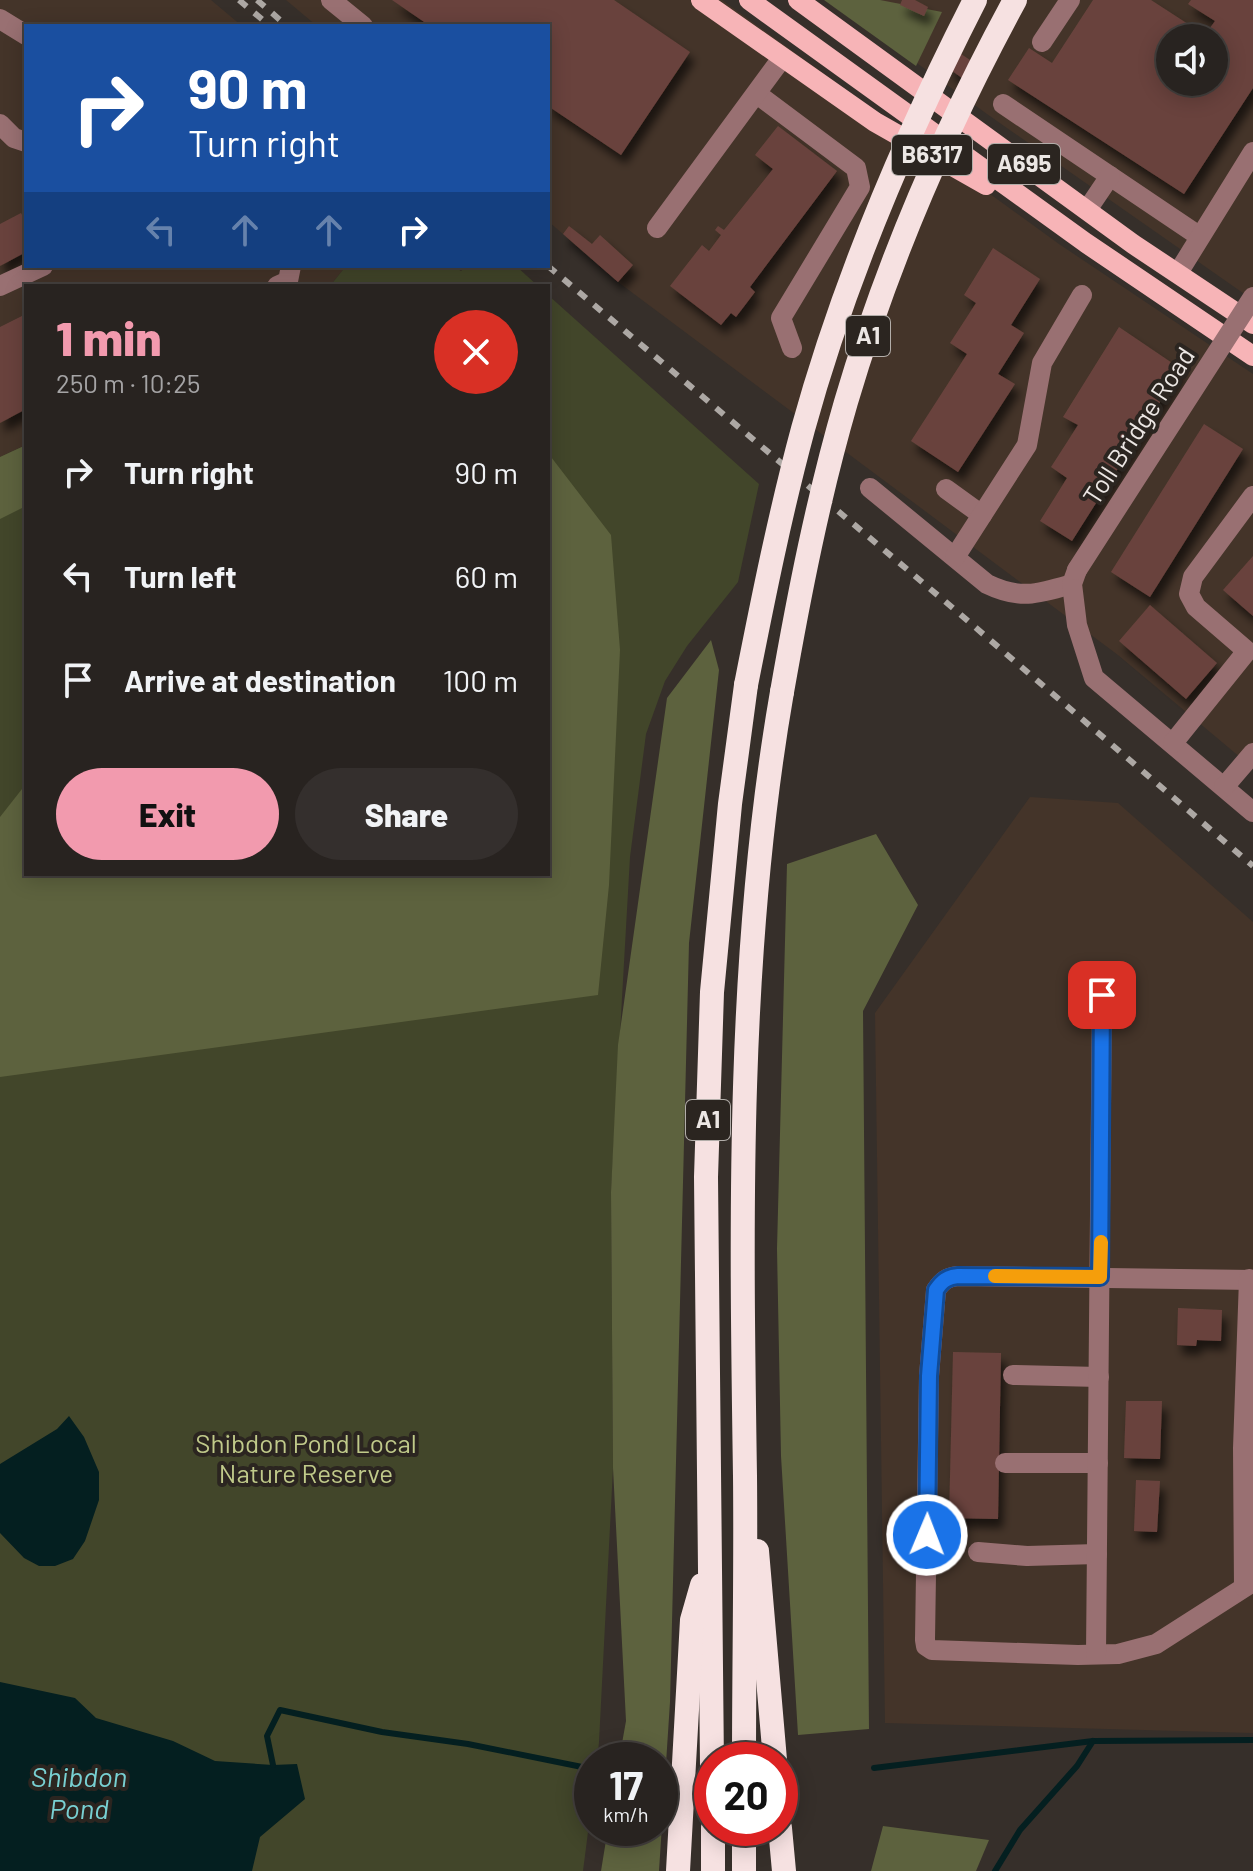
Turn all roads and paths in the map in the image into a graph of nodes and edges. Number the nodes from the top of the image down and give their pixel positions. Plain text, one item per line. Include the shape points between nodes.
1 (331, 0) edge
2 (701, 0) edge
3 (749, 0) edge
4 (798, 0) edge
5 (975, 0) edge
6 (1015, 0) edge
7 (1070, 0) edge
8 (0, 19) edge
9 (361, 24) edge
10 (24, 34) edge
11 (1042, 42) dead end
12 (782, 58) junction
13 (757, 94) junction
14 (1003, 104) dead end
15 (0, 124) edge
16 (24, 141) edge
17 (1253, 152) edge
18 (1110, 176) junction
19 (1087, 210) junction
20 (657, 228) dead end
21 (1199, 236) junction
22 (1086, 243) junction
23 (291, 268) edge
24 (1178, 273) junction
25 (36, 275) edge
26 (281, 284) edge
27 (0, 286) edge
28 (1082, 295) dead end
29 (1253, 297) edge
30 (1253, 324) edge
31 (792, 348) dead end
32 (1253, 356) edge
33 (870, 488) dead end
34 (946, 489) dead end
35 (1253, 496) edge
36 (982, 515) junction
37 (955, 557) junction
38 (1074, 577) junction
39 (1173, 743) junction
40 (1253, 753) edge
41 (1224, 787) junction
42 (1253, 812) edge
43 (1102, 995) dead end
44 (1100, 1277) junction
45 (1251, 1280) edge
46 (1013, 1375) dead end
47 (1099, 1377) junction
48 (1005, 1463) dead end
49 (1098, 1463) junction
50 (745, 1478) junction
51 (978, 1552) dead end
52 (1097, 1554) junction
53 (709, 1556) junction
54 (1248, 1584) edge
55 (1096, 1654) junction
56 (712, 1742) edge
57 (744, 1742) edge
58 (774, 1742) edge
59 (713, 1846) edge
60 (744, 1846) edge
61 (782, 1846) edge
62 (678, 1871) edge
63 (713, 1871) edge
64 (744, 1871) edge
65 (784, 1871) edge

1 - 9 street
2 - 12 main road, B6317
3 - 22 main road, A695
4 - 19 main road, A695
5 - 53 highway, A1, bridge via 936,76 841,307 784,502 746,685 712,992 706,1177
6 - 50 highway, A1, bridge via 949,128 863,349 816,515 782,692 763,807 750,981 741,1326
7 - 11 street
8 - 10 street
12 - 13 street
12 - 22 main road, B6317 via 875,122
13 - 20 street
13 - 31 street via 856,168 860,187 781,318
14 - 18 street
15 - 16 street
17 - 21 street
18 - 19 street
18 - 21 street
19 - 24 main road, A695
21 - 24 street
22 - 32 main road, A695
23 - 26 street via 288,281
24 - 30 main road, A695
25 - 27 street
28 - 36 street via 1042,363 1027,445
29 - 38 street, Toll Bridge Road, bridge
33 - 37 street
34 - 36 street
35 - 39 street via 1193,577 1189,594 1196,607 1247,651
36 - 37 street
37 - 38 street via 1007,594 1036,594
38 - 39 street via 1077,625 1094,678
39 - 41 street
40 - 41 street
41 - 42 street
43 - 44 street
44 - 45 street
44 - 47 street
44 - 55 street via 948,1277 936,1290 929,1376 925,1631 926,1646 932,1650
45 - 54 street via 1243,1448
46 - 47 street
47 - 49 street
48 - 49 street
49 - 52 street
50 - 57 highway, A1
50 - 58 highway via 760,1569
51 - 52 street
52 - 55 street
53 - 56 highway, A1
53 - 62 highway via 692,1620
54 - 55 street via 1156,1644
59 - 63 highway
60 - 64 highway
61 - 65 highway

